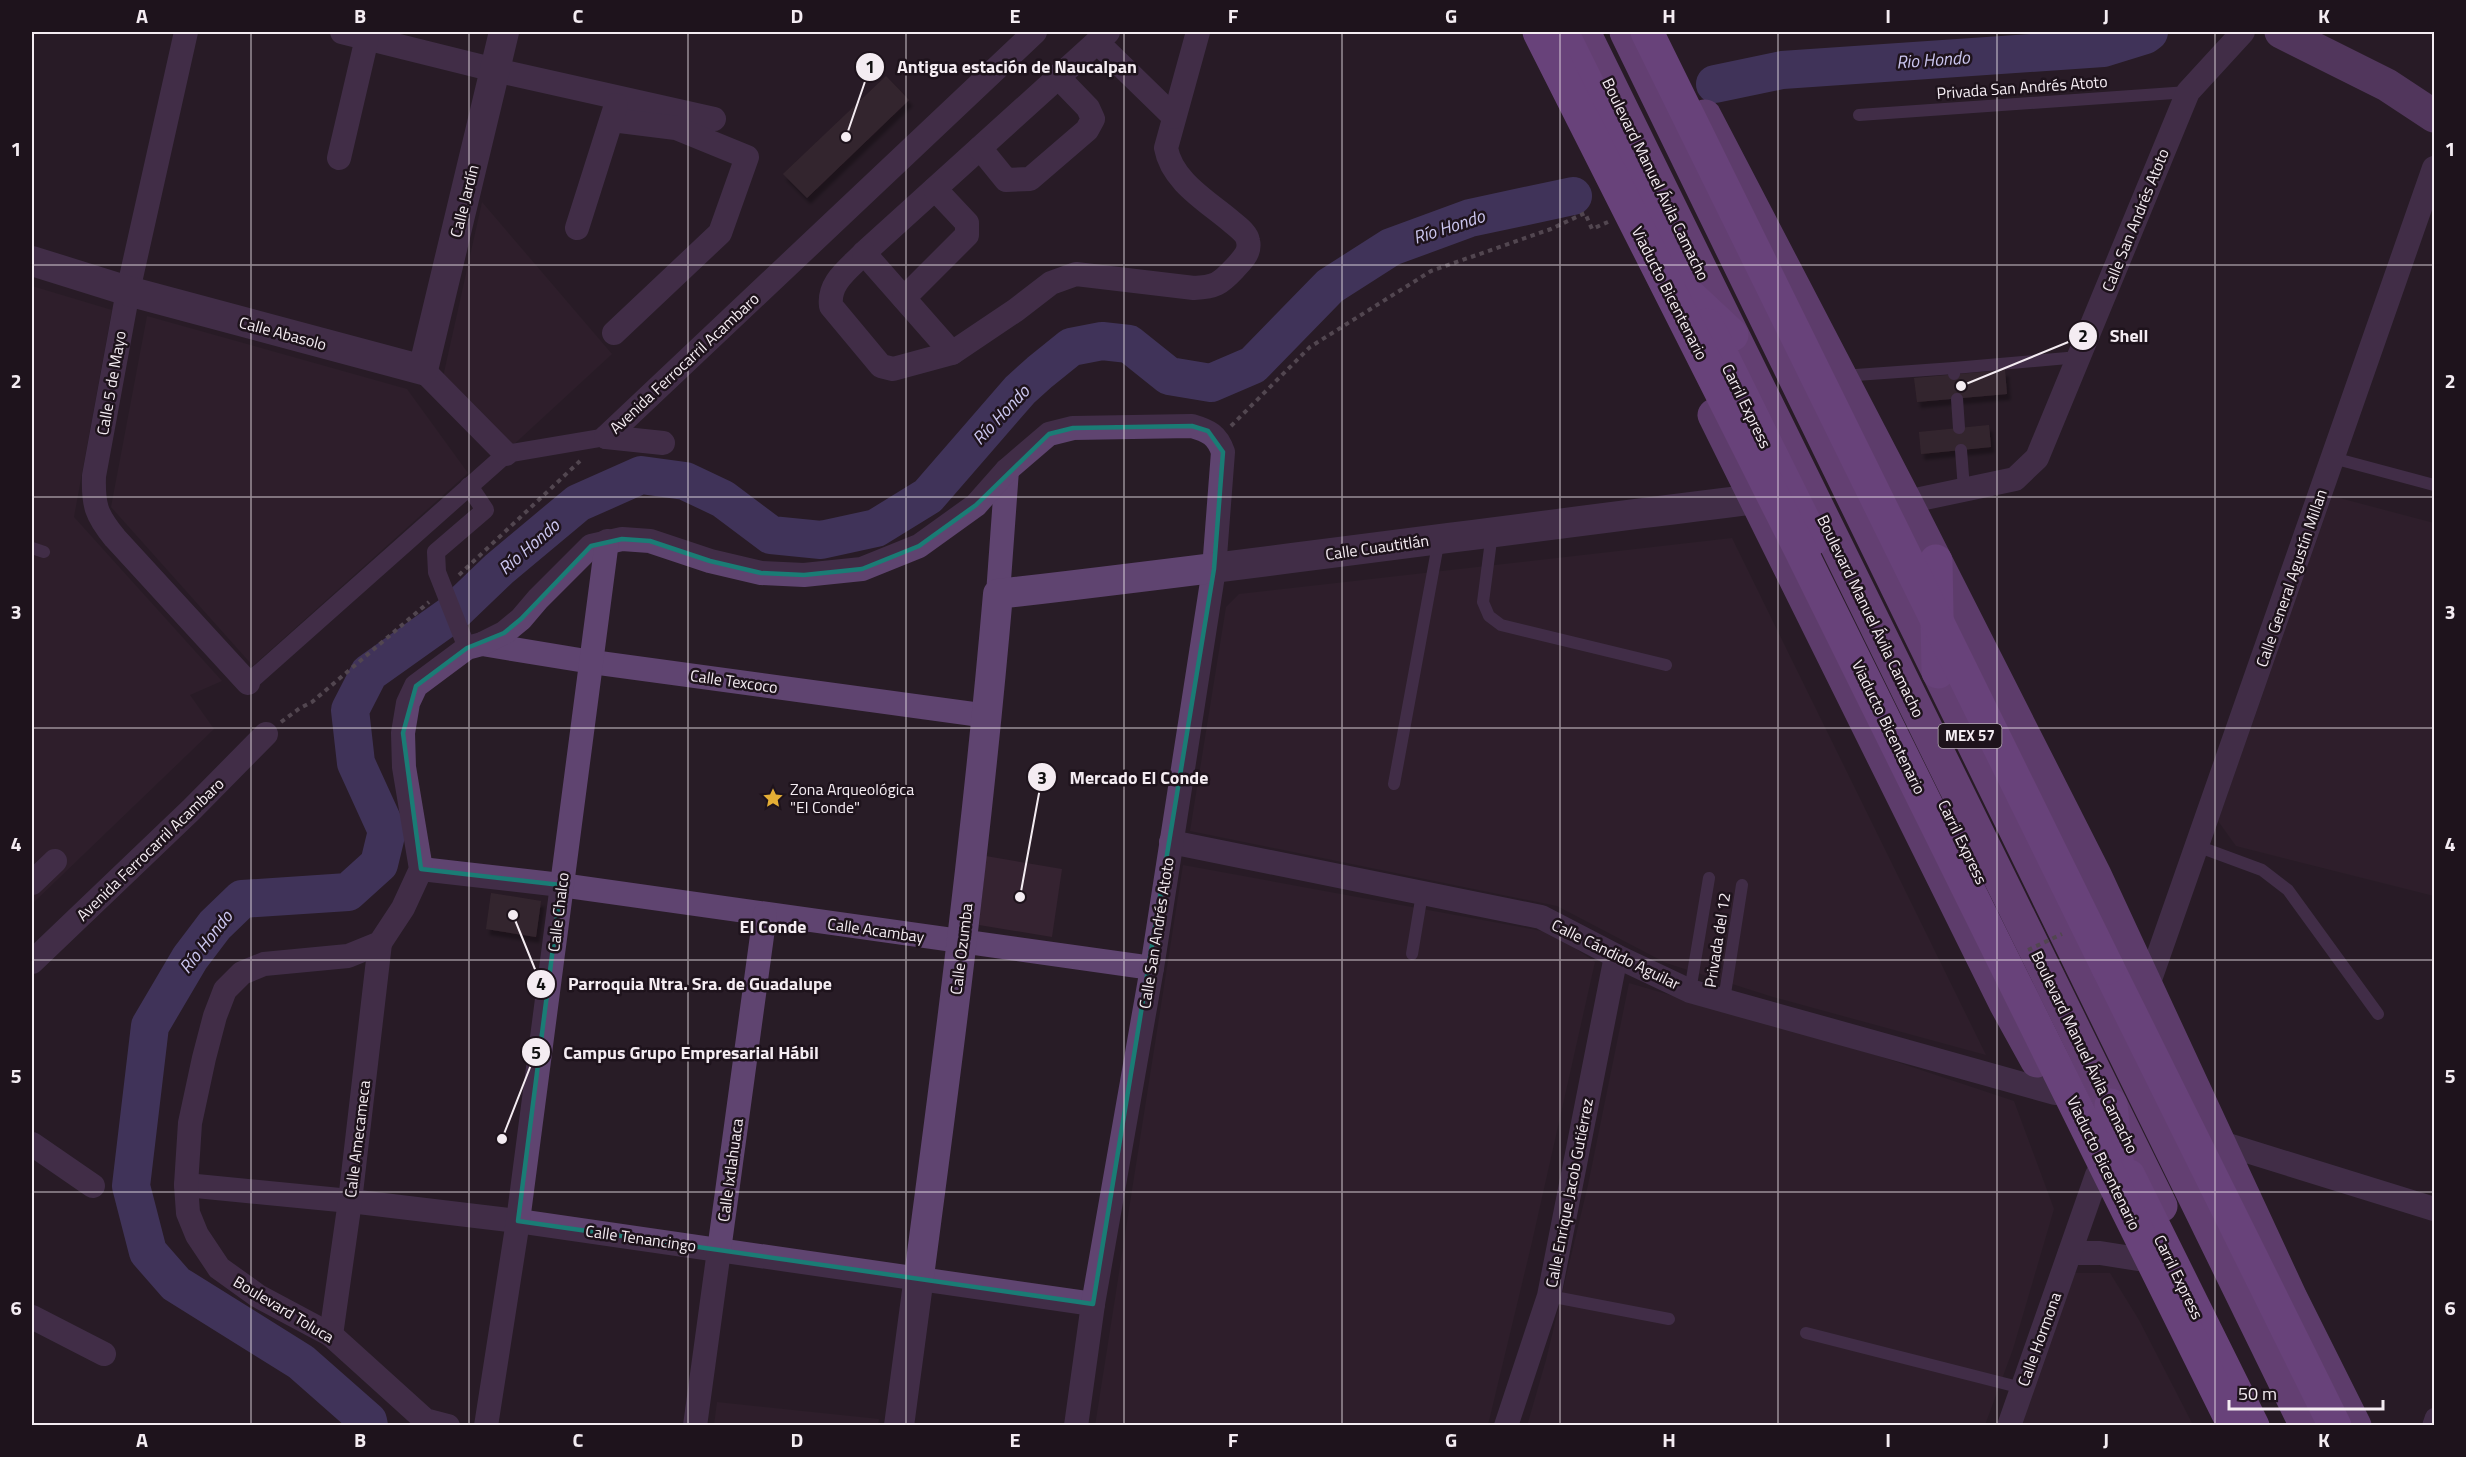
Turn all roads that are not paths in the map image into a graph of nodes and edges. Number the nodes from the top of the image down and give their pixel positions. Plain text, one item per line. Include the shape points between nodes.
1 (186, 32) edge
2 (342, 32) edge
3 (504, 32) edge
4 (1035, 32) edge
5 (1198, 32) edge
6 (1526, 32) edge
7 (1539, 32) edge
8 (1562, 32) edge
9 (1662, 32) edge
10 (2243, 32) edge
11 (2281, 32) edge
12 (1102, 37) edge
13 (1636, 37) edge
14 (367, 38) junction
15 (1589, 43) edge
16 (495, 70) junction
17 (1057, 76) junction
18 (2387, 85) junction
19 (2188, 92) junction
20 (2434, 98) edge
21 (615, 108) junction
22 (1859, 115) dead end
23 (2434, 116) edge
24 (1174, 117) junction
25 (714, 119) dead end
26 (980, 148) junction
27 (339, 158) dead end
28 (2434, 168) edge
29 (935, 189) junction
30 (577, 228) dead end
31 (1613, 231) junction
32 (864, 253) junction
33 (32, 261) edge
34 (128, 291) junction
35 (904, 298) junction
36 (614, 333) dead end
37 (1734, 336) junction
38 (952, 353) junction
39 (2079, 357) junction
40 (423, 370) junction
41 (1841, 376) junction
42 (1957, 399) dead end
43 (1959, 428) dead end
44 (606, 437) junction
45 (663, 443) dead end
46 (1961, 450) dead end
47 (506, 454) junction
48 (2333, 458) junction
49 (1007, 470) junction
50 (2434, 485) edge
51 (470, 486) junction
52 (1964, 489) junction
53 (1756, 499) junction
54 (1905, 502) junction
55 (1492, 532) junction
56 (1440, 538) junction
57 (607, 541) junction
58 (1936, 561) junction
59 (1214, 569) junction
60 (998, 594) junction
61 (471, 643) junction
62 (592, 662) junction
63 (1666, 665) dead end
64 (1938, 672) junction
65 (248, 683) joint
66 (988, 716) junction
67 (266, 734) dead end
68 (1394, 784) dead end
69 (1171, 842) junction
70 (2198, 846) junction
71 (55, 861) dead end
72 (421, 869) junction
73 (1709, 878) dead end
74 (32, 883) edge
75 (561, 885) junction
76 (1742, 885) dead end
77 (1422, 894) junction
78 (765, 914) junction
79 (381, 943) junction
80 (963, 943) junction
81 (1412, 954) dead end
82 (1616, 956) junction
83 (32, 962) edge
84 (1152, 968) junction
85 (2147, 988) junction
86 (1690, 991) junction
87 (1724, 1000) junction
88 (2378, 1014) dead end
89 (2055, 1093) junction
90 (2111, 1105) junction
91 (2218, 1142) junction
92 (32, 1144) edge
93 (2097, 1175) junction
94 (186, 1185) junction
95 (93, 1186) dead end
96 (350, 1201) junction
97 (2434, 1209) edge
98 (518, 1221) junction
99 (2132, 1247) junction
100 (719, 1249) junction
101 (2070, 1253) junction
102 (918, 1280) junction
103 (1549, 1296) junction
104 (1094, 1304) junction
105 (32, 1317) edge
106 (1669, 1319) dead end
107 (1806, 1334) dead end
108 (331, 1335) junction
109 (105, 1354) dead end
110 (2022, 1388) junction
111 (2434, 1417) edge
112 (433, 1424) edge
113 (486, 1425) edge
114 (695, 1425) edge
115 (900, 1425) edge
116 (1076, 1425) edge
117 (1506, 1425) edge
118 (2008, 1425) edge
119 (2219, 1425) edge
120 (2234, 1425) edge
121 (2253, 1425) edge
122 (2270, 1425) edge
123 (2306, 1425) edge
124 (2336, 1425) edge
125 (2355, 1425) edge
126 (2431, 1425) edge

1 - 34 street, Calle 5 de Mayo
2 - 14 street
3 - 16 street, Calle Jardín
4 - 44 street, Avenida Ferrocarril Acambaro
5 - 24 street
6 - 31 main road via 1580,143
7 - 120 highway, Viaducto Bicentenario, bridge via 1807,561
8 - 121 highway, Carril Express
9 - 41 main road
10 - 19 street, Calle San Andrés Atoto
11 - 18 main road
12 - 17 street
12 - 24 street
13 - 64 highway, MEX 57
13 - 124 highway, bridge
14 - 16 street
14 - 27 street
15 - 37 highway, Boulevard Manuel Ávila Camacho / MEX 57
16 - 21 street
16 - 40 street, Calle Jardín
17 - 26 street
17 - 26 street via 1088,108 1092,119 1087,130 1030,179 1006,180
18 - 20 main road
18 - 23 main road
19 - 22 lane, Privada San Andrés Atoto
19 - 39 street, Calle San Andrés Atoto
21 - 25 street
21 - 30 street
21 - 36 street via 747,157 720,233
24 - 38 street via 1166,139 1167,157 1192,191 1242,231 1248,241 1247,255 1222,282 1194,288 1076,274 1051,283
26 - 29 street
28 - 48 street, Calle General Agustín Millan
29 - 32 street
29 - 35 street via 967,223 967,235
31 - 37 highway
31 - 53 main road
32 - 35 street
32 - 38 street via 833,284 829,295 831,306 881,366 893,369
33 - 34 street, Calle Abasolo
34 - 40 street, Calle Abasolo
34 - 65 street, Calle 5 de Mayo via 94,476 93,502 100,520 115,538
35 - 38 street
37 - 90 highway, Boulevard Manuel Ávila Camacho / MEX 57
39 - 41 lane via 1954,371
39 - 52 street, Calle San Andrés Atoto via 2037,458 2015,479
40 - 47 street
41 - 54 main road
42 - 43 lane
44 - 45 street
44 - 47 street, Avenida Ferrocarril Acambaro
46 - 52 lane
47 - 51 street
48 - 50 lane
48 - 70 street, Calle General Agustín Millan
49 - 57 street via 976,505 920,546 862,569 804,575 761,573 650,541
49 - 59 street, Calle San Andrés Atoto via 1048,434 1073,428 1192,426 1208,431 1218,439 1222,452
49 - 60 street, Calle Ozumba
51 - 61 street via 485,510 436,552 437,572 447,599
51 - 65 street
52 - 54 street, Calle San Andrés Atoto
53 - 55 street, Calle Cuautitlán
53 - 89 main road via 2005,1003
54 - 58 main road
55 - 56 street, Calle Cuautitlán
55 - 63 lane via 1483,602 1489,616 1501,625
56 - 59 street, Calle Cuautitlán
56 - 68 lane
57 - 61 street via 591,546 504,633
57 - 62 street, Calle Chalco
58 - 64 highway
58 - 85 main road via 2095,875
59 - 60 street, Calle Cuautitlán
59 - 69 street, Calle San Andrés Atoto
60 - 66 street, Calle Ozumba
61 - 62 street, Calle Texcoco
61 - 72 street via 416,686 408,703 403,733 404,767
62 - 66 street, Calle Texcoco
62 - 75 street, Calle Chalco
64 - 123 highway, MEX 57
66 - 80 street, Calle Ozumba
67 - 83 street, Avenida Ferrocarril Acambaro
69 - 77 street, Calle Cándido Aguilar
69 - 84 street, Calle San Andrés Atoto
70 - 85 street, Calle General Agustín Millan
70 - 88 lane via 2262,870 2288,890
71 - 74 street
72 - 75 street, Calle Acambay
72 - 79 street
73 - 86 lane
75 - 78 street, Calle Acambay
75 - 98 street, Calle Chalco
76 - 87 lane, Privada del 12
77 - 81 lane
77 - 82 street, Calle Cándido Aguilar via 1540,917
78 - 80 street, Calle Acambay
78 - 100 street, Calle Ixtlahuaca
79 - 94 street, Boulevard Toluca via 348,956 264,964 242,974 225,990 215,1016 190,1123
79 - 96 street, Calle Amecameca
80 - 84 street, Calle Acambay
80 - 102 street, Calle Ozumba
82 - 86 street, Calle Cándido Aguilar
82 - 103 street, Calle Enrique Jacob Gutiérrez
84 - 104 street, Calle San Andrés Atoto
85 - 91 main road
86 - 87 street, Calle Cándido Aguilar
87 - 89 street, Calle Cándido Aguilar
89 - 93 main road
90 - 99 highway
90 - 122 highway, Boulevard Manuel Ávila Camacho / MEX 57
91 - 97 street
91 - 125 main road
92 - 95 street
93 - 99 main road
93 - 101 street, Calle Hormona
94 - 96 street, Calle Tenancingo
94 - 108 street, Boulevard Toluca via 188,1213 219,1268 258,1296
96 - 98 street, Calle Tenancingo
96 - 108 street, Calle Amecameca
98 - 100 street, Calle Tenancingo
98 - 113 street, Calle Chalco
99 - 101 street
99 - 119 main road
100 - 102 street, Calle Tenancingo
100 - 114 street, Calle Ixtlahuaca
101 - 110 street, Calle Hormona
102 - 104 street, Calle Tenancingo
102 - 115 street, Calle Ozumba
103 - 106 lane
103 - 117 street, Calle Enrique Jacob Gutiérrez
104 - 116 street, Calle San Andrés Atoto
105 - 109 street
107 - 110 lane
108 - 112 street, Boulevard Toluca
110 - 118 street, Calle Hormona
111 - 126 street

